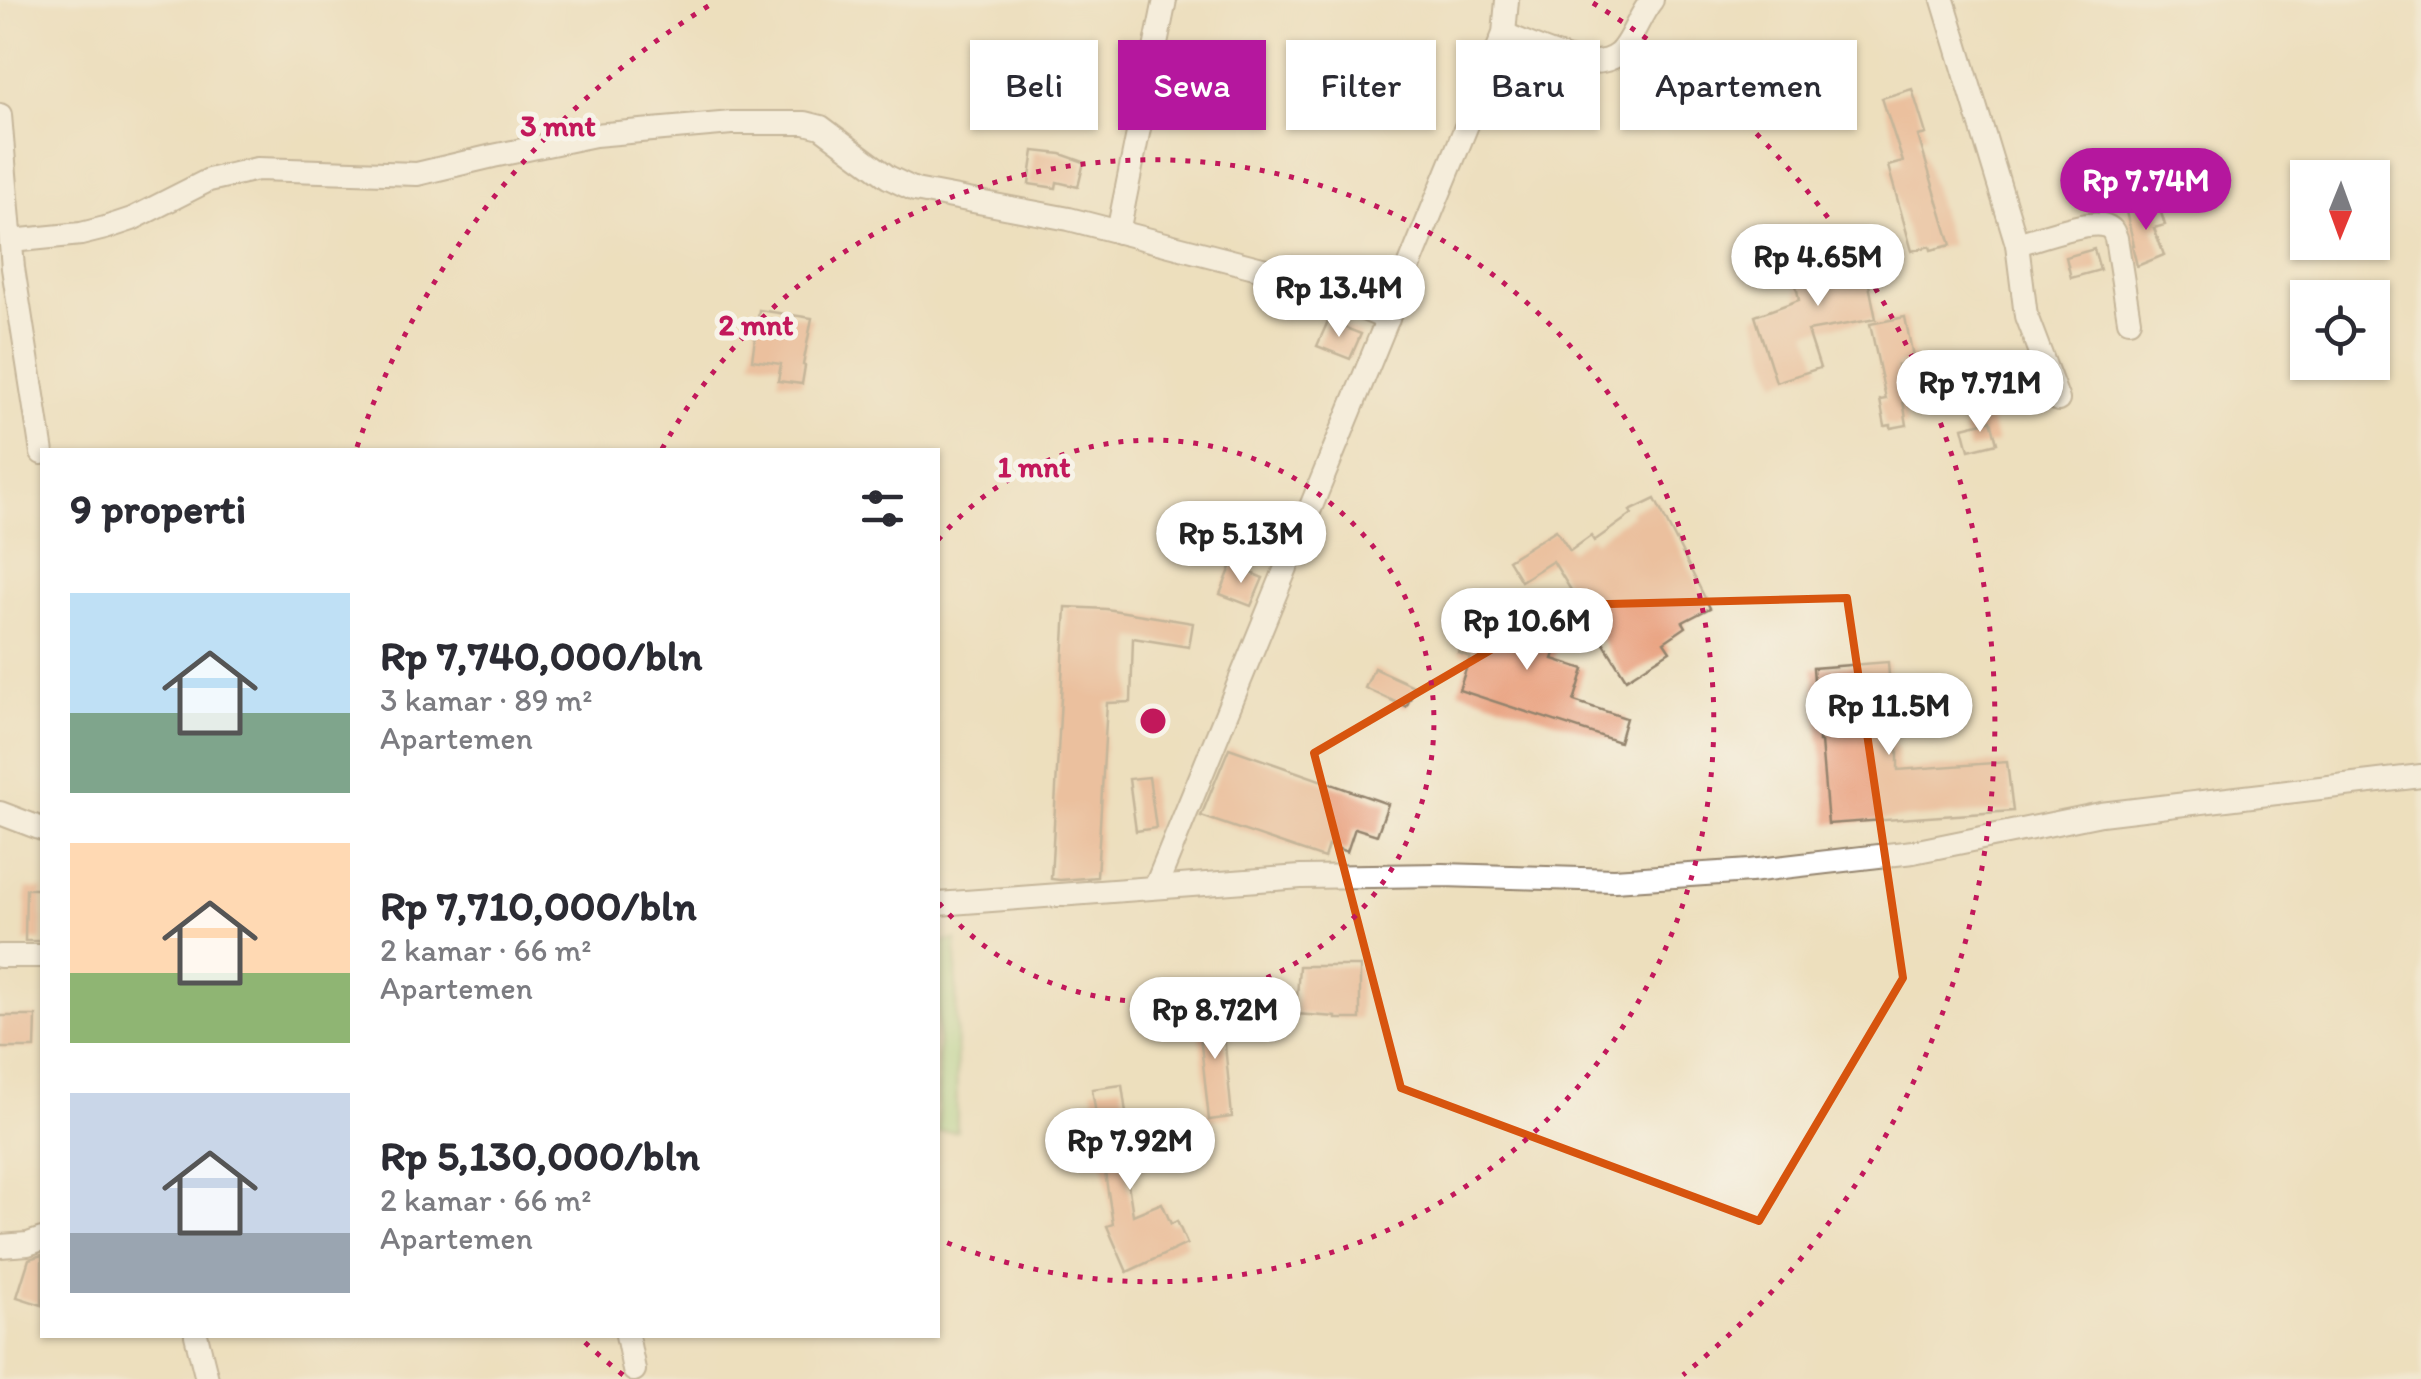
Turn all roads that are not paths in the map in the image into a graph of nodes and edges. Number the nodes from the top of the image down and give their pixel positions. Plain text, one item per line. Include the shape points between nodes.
1 (1164, 0) edge
2 (1507, 0) edge
3 (1652, 0) edge
4 (1942, 0) edge
5 (1504, 34) junction
6 (0, 116) edge
7 (1118, 232) junction
8 (11, 241) junction
9 (2017, 244) junction
10 (1388, 319) junction
11 (2129, 320) dead end
12 (2058, 400) dead end
13 (41, 448) edge
14 (2421, 776) edge
15 (0, 813) edge
16 (40, 828) edge
17 (1156, 886) junction
18 (940, 904) edge
19 (0, 956) edge
20 (40, 956) edge
21 (40, 1241) edge
22 (0, 1246) edge
23 (197, 1338) edge
24 (628, 1338) edge
25 (634, 1370) dead end
26 (207, 1379) edge

1 - 7 street
2 - 5 street
3 - 5 street via 1618,53 1597,62 1574,61
4 - 9 street
5 - 10 street
6 - 8 street
7 - 8 street via 915,190 821,127 750,123 596,135 418,174 256,169 209,180 105,228
7 - 10 street via 1270,272
8 - 13 street
9 - 11 street via 2085,226 2110,228
9 - 12 street via 2026,316
10 - 17 street
14 - 17 street via 2101,814 1913,852 1750,870 1614,880 1443,874
15 - 16 street
17 - 18 street
19 - 20 street
21 - 22 street
23 - 26 street
24 - 25 street

